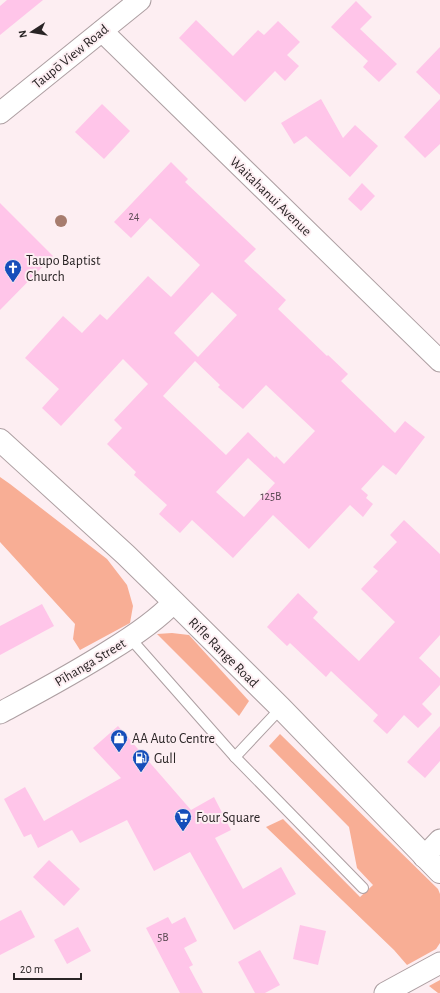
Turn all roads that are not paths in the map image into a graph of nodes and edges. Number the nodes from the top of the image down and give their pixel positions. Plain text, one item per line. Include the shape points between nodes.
1 (140, 0) edge
2 (102, 31) junction
3 (0, 113) edge
4 (440, 361) edge
5 (0, 440) edge
6 (174, 602) junction
7 (130, 638) junction
8 (281, 708) junction
9 (0, 713) edge
10 (235, 757) junction
11 (440, 840) edge
12 (424, 856) junction
13 (440, 872) edge
14 (362, 888) dead end
15 (440, 963) edge
16 (385, 993) edge

1 - 2 street, Taupō View Road
2 - 3 street, Taupō View Road
2 - 4 street, Waitahanui Avenue
5 - 6 street, Rifle Range Road
6 - 7 street, Pīhanga Street via 162,615
6 - 8 street, Rifle Range Road
7 - 9 street, Pīhanga Street
7 - 10 lane
8 - 10 lane
8 - 12 street, Rifle Range Road
10 - 14 lane
11 - 12 street
12 - 13 street, Rifle Range Road
15 - 16 street

